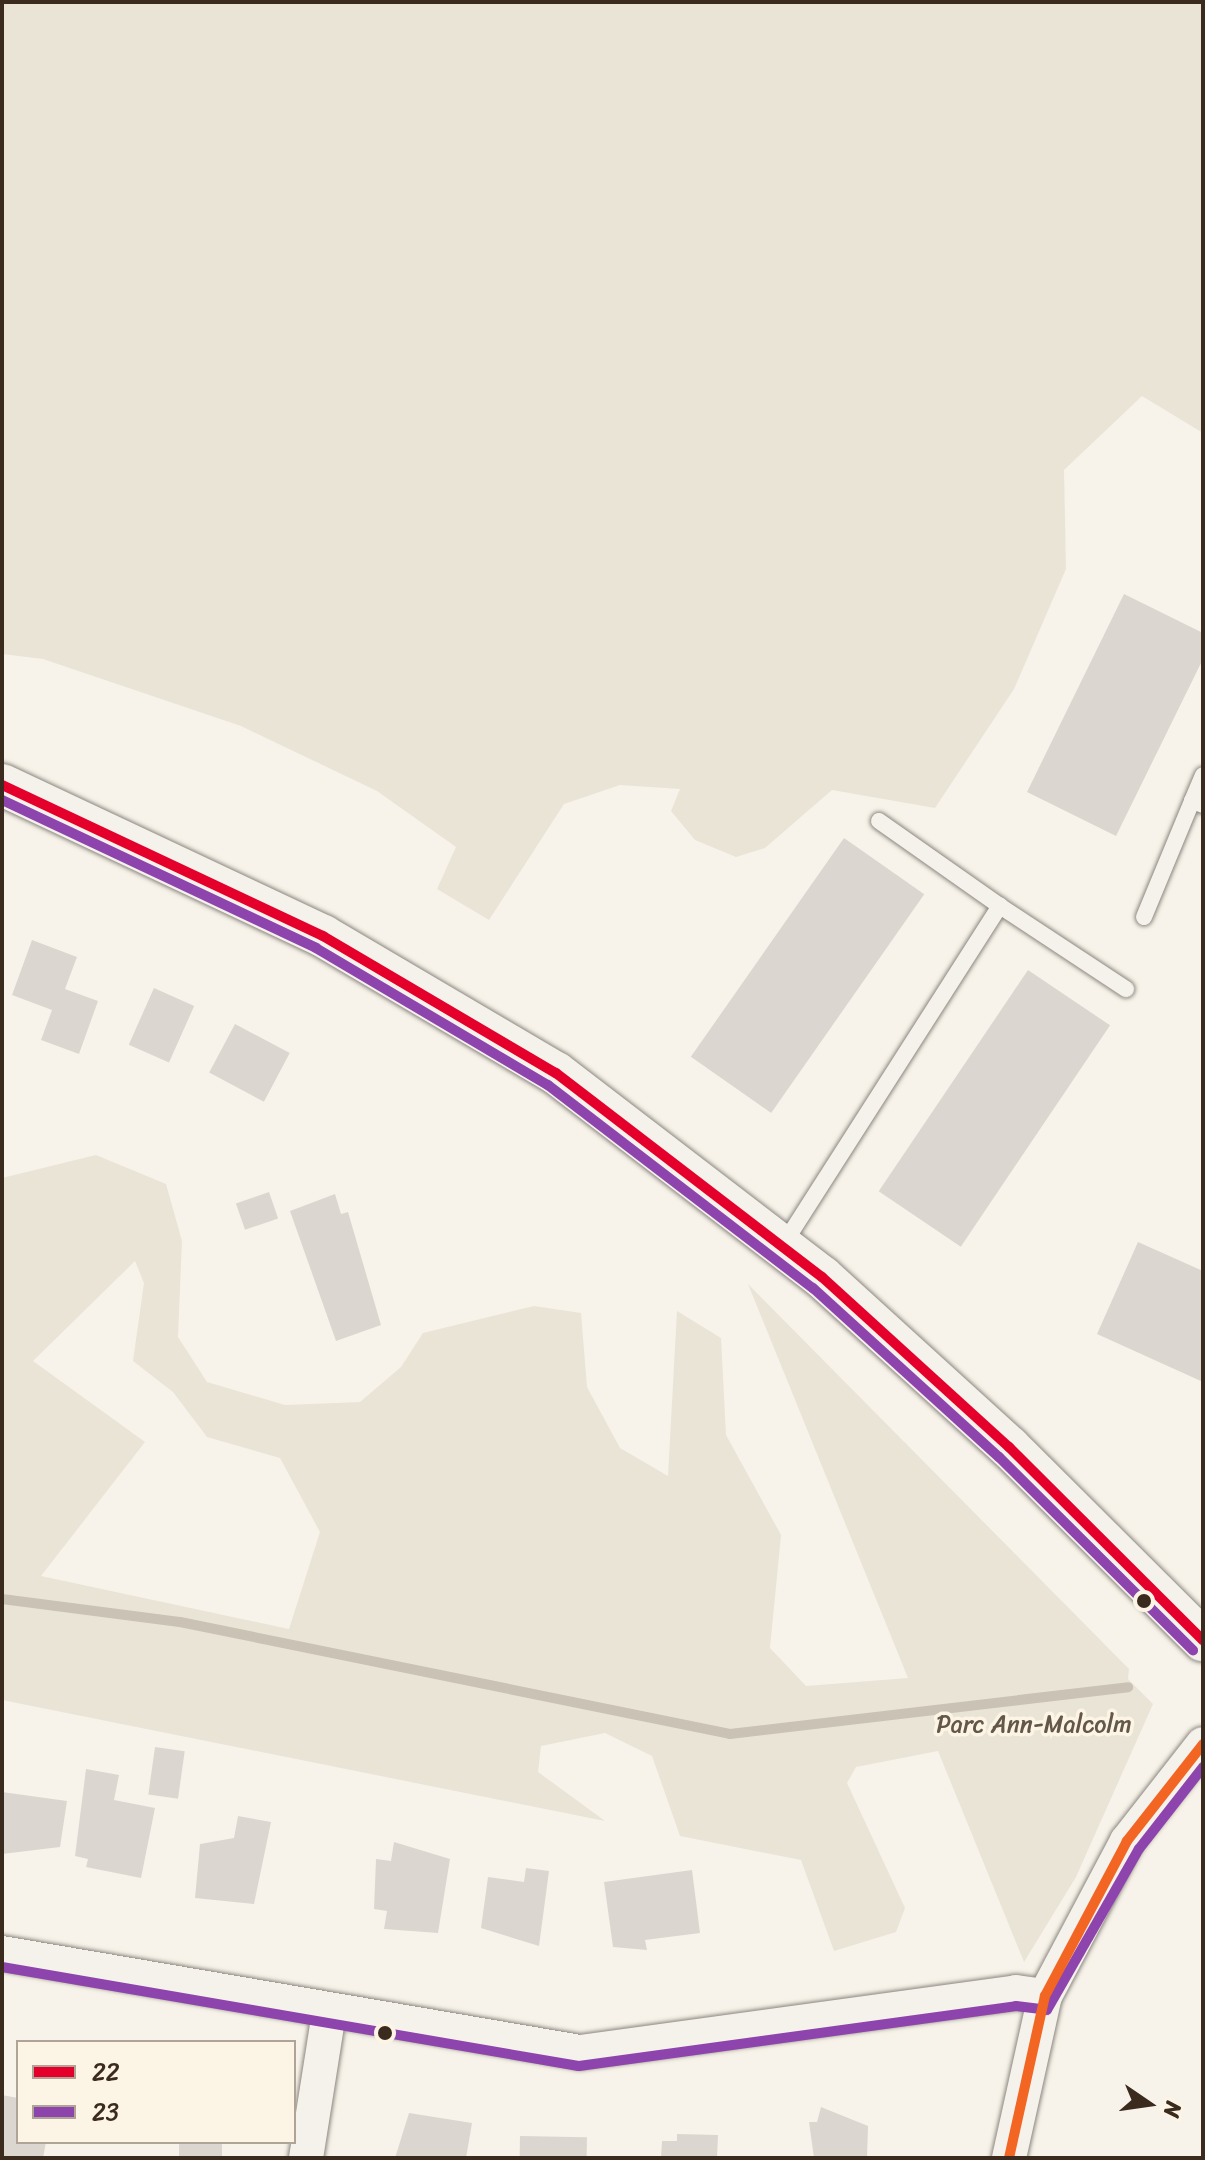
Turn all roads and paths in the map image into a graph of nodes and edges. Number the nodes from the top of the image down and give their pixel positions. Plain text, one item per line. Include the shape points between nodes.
1 (1203, 775) edge
2 (2, 785) edge
3 (1198, 803) edge
4 (879, 821) dead end
5 (1000, 906) junction
6 (1144, 917) dead end
7 (1126, 989) dead end
8 (782, 1246) junction
9 (1203, 1640) edge
10 (1203, 1744) edge
11 (2, 1953) edge
12 (1045, 1996) junction
13 (329, 2012) junction
14 (306, 2158) edge
15 (1009, 2158) edge

1 - 3 lane
2 - 8 street via 209,877 435,1000 556,1073
3 - 6 lane
4 - 5 lane
5 - 7 lane
5 - 8 lane
8 - 9 street via 986,1426
10 - 12 street via 1127,1841
11 - 13 street
12 - 13 street via 1016,1992 580,2052
12 - 15 street
13 - 14 street

